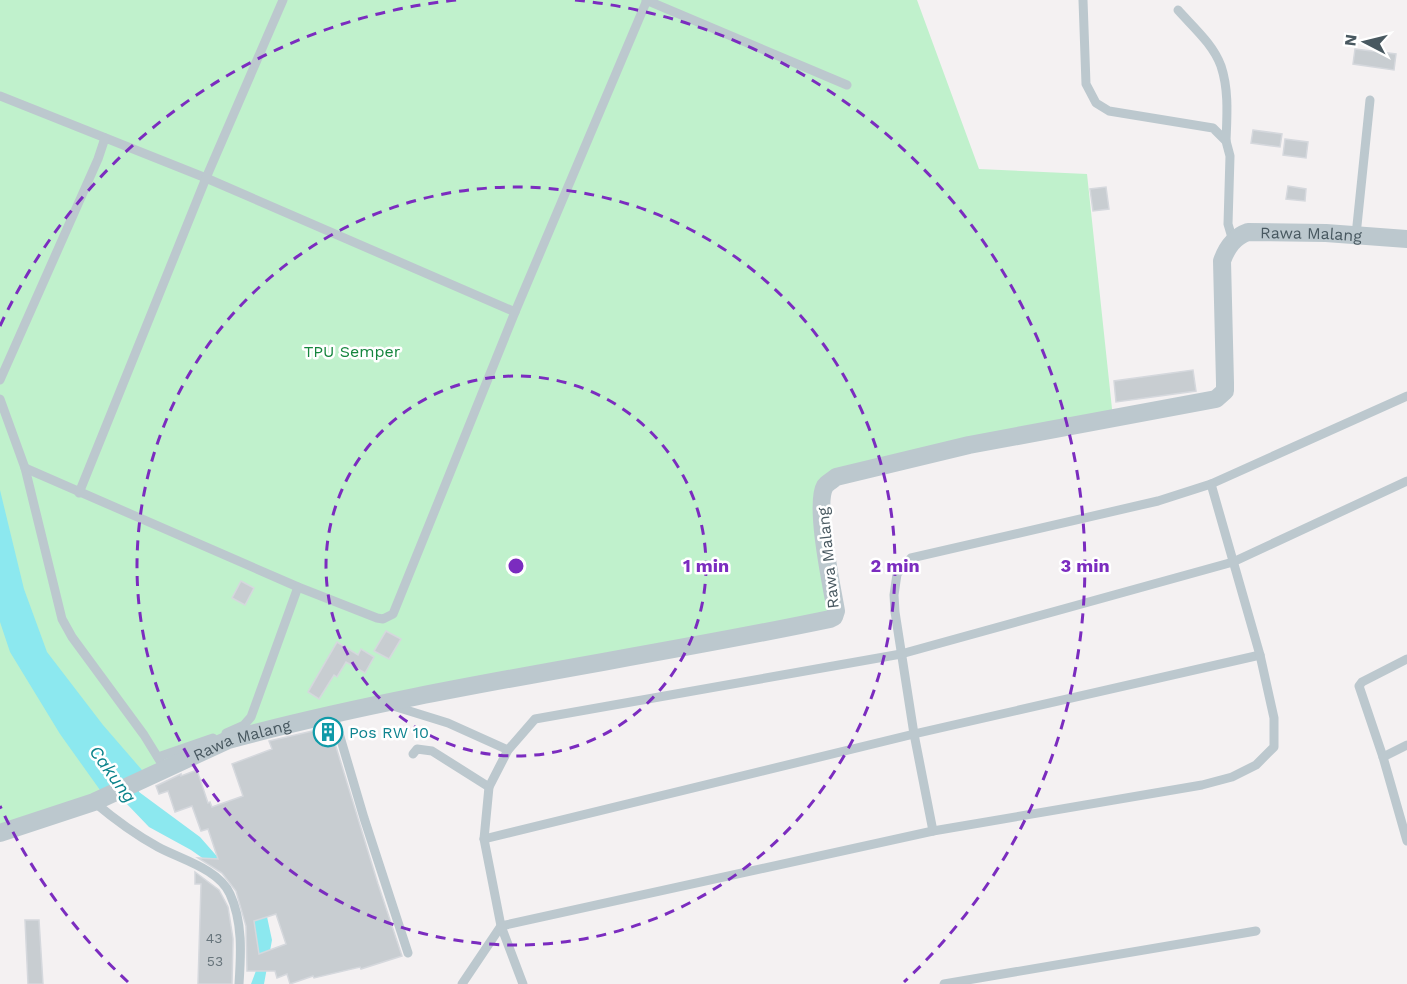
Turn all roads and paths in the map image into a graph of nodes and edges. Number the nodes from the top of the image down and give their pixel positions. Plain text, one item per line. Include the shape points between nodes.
1 (283, 0) edge
2 (647, 0) edge
3 (1083, 0) edge
4 (1178, 10) dead end
5 (847, 85) dead end
6 (0, 96) edge
7 (1370, 100) dead end
8 (105, 138) junction
9 (1226, 141) junction
10 (206, 178) junction
11 (1356, 235) junction
12 (1407, 239) edge
13 (1233, 241) junction
14 (515, 312) junction
15 (0, 380) edge
16 (1407, 396) edge
17 (0, 399) edge
18 (25, 468) junction
19 (1407, 481) edge
20 (1211, 484) junction
21 (79, 493) junction
22 (1233, 562) junction
23 (298, 587) junction
24 (901, 654) junction
25 (1260, 655) junction
26 (1407, 659) edge
27 (385, 704) junction
28 (333, 713) junction
29 (914, 734) junction
30 (1407, 745) edge
31 (507, 750) junction
32 (413, 754) dead end
33 (1383, 757) junction
34 (157, 767) junction
35 (489, 787) junction
36 (98, 800) junction
37 (933, 831) junction
38 (0, 833) edge
39 (484, 839) junction
40 (1407, 841) edge
41 (501, 926) junction
42 (1256, 931) dead end
43 (408, 953) dead end
44 (239, 984) edge
45 (462, 984) edge
46 (523, 984) edge
47 (944, 984) edge

1 - 10 lane
2 - 5 lane
2 - 14 lane
3 - 9 lane via 1086,84 1095,103 1109,111 1213,128
4 - 9 lane via 1208,43 1221,65 1227,99
6 - 8 lane
7 - 11 lane
8 - 10 lane
8 - 15 lane
9 - 13 lane via 1230,156 1228,224
10 - 14 lane
10 - 21 lane
11 - 12 street, Rawa Malang
11 - 13 street, Rawa Malang via 1248,232
13 - 27 street, Rawa Malang via 1222,261 1225,391 1221,396 969,445 836,477 825,486 822,496 834,617
14 - 23 lane via 393,614 377,618
16 - 20 lane
17 - 18 lane
18 - 21 lane
18 - 34 lane via 62,619 125,707
19 - 22 lane
20 - 22 lane
20 - 24 lane via 1158,501 911,558 897,574 894,595
21 - 23 lane
22 - 24 lane
22 - 25 lane
23 - 34 lane via 248,722
24 - 29 lane
24 - 31 lane via 534,719
25 - 29 lane
25 - 37 lane via 1274,718 1274,747 1256,765 1202,785
26 - 33 lane via 1359,686
27 - 28 street, Rawa Malang
27 - 31 lane via 448,723
28 - 34 street, Rawa Malang via 228,740
28 - 43 lane
29 - 37 lane
29 - 39 lane
30 - 33 lane
31 - 35 lane
32 - 35 lane via 417,750 432,751
33 - 40 lane
34 - 36 street, Rawa Malang
35 - 39 lane
36 - 38 street, Rawa Malang
36 - 44 lane via 114,819 157,847 211,873 230,892 242,949
37 - 41 lane
39 - 41 lane
41 - 45 lane
41 - 46 lane
42 - 47 lane

